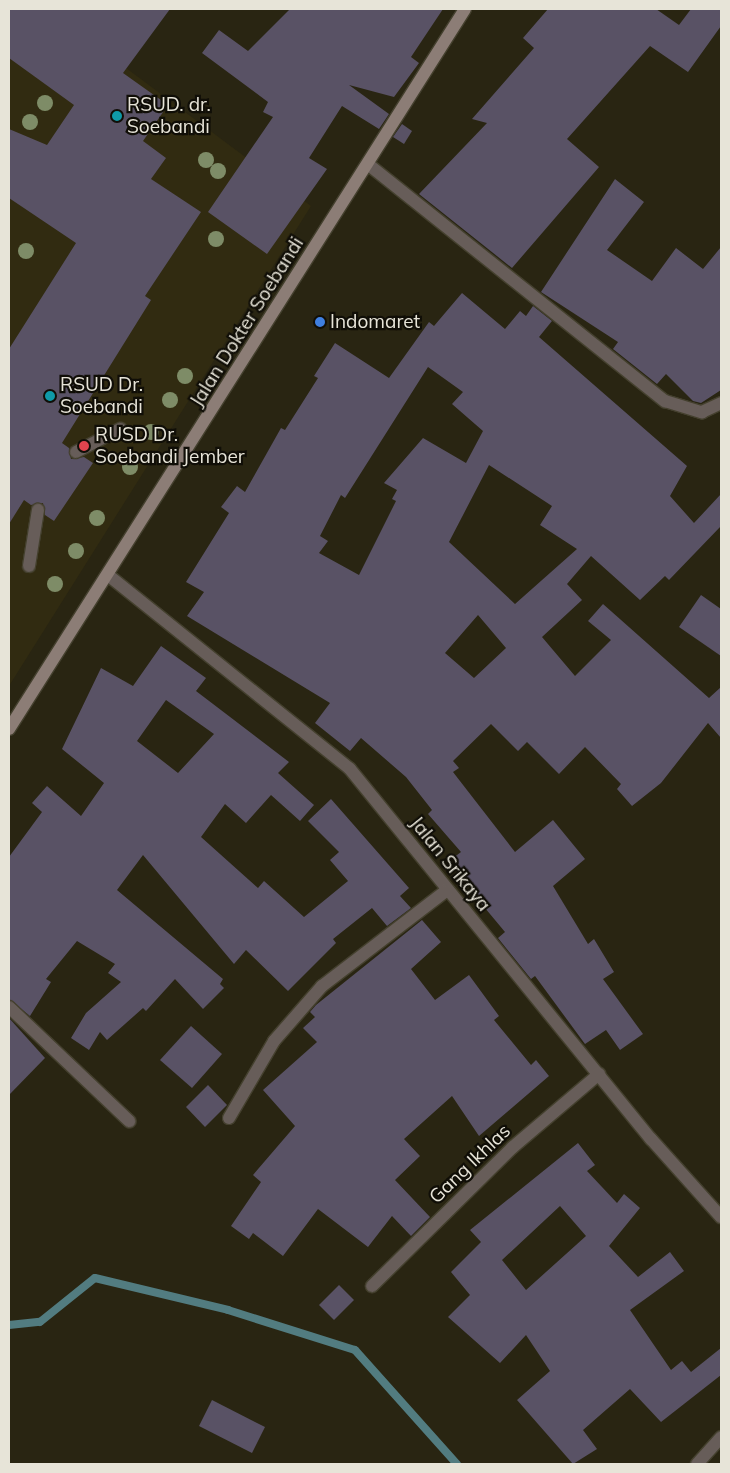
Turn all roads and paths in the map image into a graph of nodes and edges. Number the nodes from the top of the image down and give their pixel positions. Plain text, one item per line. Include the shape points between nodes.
1 (464, 9) edge
2 (369, 165) junction
3 (721, 403) edge
4 (120, 429) dead end
5 (76, 452) dead end
6 (38, 510) dead end
7 (29, 566) dead end
8 (108, 575) junction
9 (9, 729) edge
10 (446, 891) junction
11 (9, 1007) edge
12 (599, 1074) junction
13 (230, 1118) dead end
14 (129, 1121) dead end
15 (721, 1217) edge
16 (372, 1286) dead end
17 (721, 1437) edge
18 (697, 1464) edge

1 - 2 main road, Jalan Dokter Soebandi
2 - 3 street via 647,389 677,406 702,412
2 - 8 main road, Jalan Dokter Soebandi
4 - 5 street
6 - 7 street
8 - 9 main road, Jalan Dokter Soebandi
8 - 10 street, Jalan Srikaya via 350,770
10 - 12 street, Jalan Srikaya
10 - 13 street via 322,986 274,1041
11 - 14 street
12 - 15 street, Jalan Srikaya
12 - 16 street, Gang Ikhlas via 513,1147
17 - 18 street

